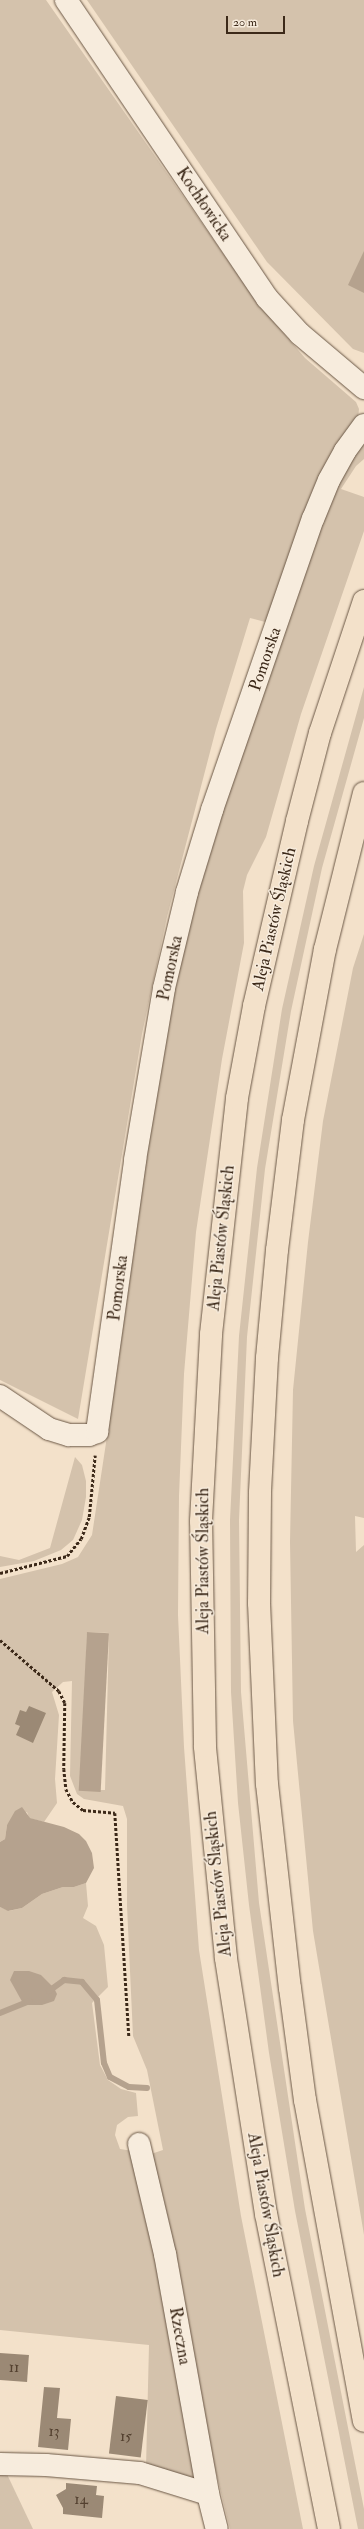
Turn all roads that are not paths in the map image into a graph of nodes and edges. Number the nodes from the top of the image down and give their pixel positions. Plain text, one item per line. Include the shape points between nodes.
1 (66, 0) edge
2 (364, 388) edge
3 (364, 426) edge
4 (364, 601) edge
5 (364, 793) edge
6 (0, 1396) edge
7 (139, 2144) dead end
8 (364, 2421) edge
9 (0, 2464) edge
10 (208, 2494) junction
11 (217, 2529) edge
12 (329, 2529) edge

1 - 2 street, Kochłowicka via 267,298 300,334
3 - 6 street, Pomorska via 345,451 329,480 313,519 212,810 187,892 164,988 135,1160 97,1432 88,1435 68,1435 48,1429
4 - 12 highway, Aleja Piastów Śląskich via 320,733 297,820 254,1006 237,1098 211,1334 202,1521 205,1746 226,1958 266,2214
5 - 8 highway via 325,949 292,1127 267,1358 260,1493 259,1603 267,1784 292,2003 305,2100
7 - 10 street, Rzeczna via 165,2254
9 - 10 street via 140,2473
10 - 11 street, Rzeczna

